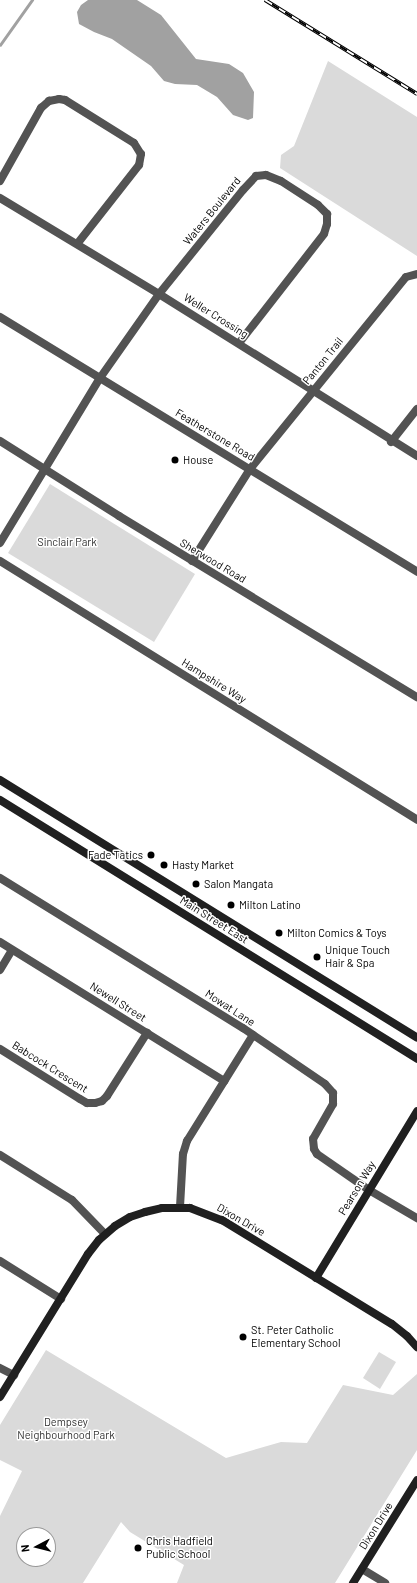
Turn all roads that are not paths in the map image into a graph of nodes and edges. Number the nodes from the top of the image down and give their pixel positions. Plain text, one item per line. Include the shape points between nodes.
1 (0, 181) edge
2 (0, 198) edge
3 (77, 244) junction
4 (417, 274) edge
5 (159, 294) junction
6 (0, 317) edge
7 (239, 343) junction
8 (100, 378) junction
9 (312, 392) junction
10 (417, 409) edge
11 (0, 441) edge
12 (391, 442) junction
13 (417, 456) edge
14 (45, 469) junction
15 (250, 469) junction
16 (0, 543) edge
17 (0, 561) edge
18 (192, 561) junction
19 (417, 572) edge
20 (417, 697) edge
21 (0, 780) edge
22 (0, 800) edge
23 (417, 820) edge
24 (0, 878) edge
25 (0, 942) edge
26 (12, 950) junction
27 (0, 970) edge
28 (147, 1033) junction
29 (253, 1035) junction
30 (417, 1038) edge
31 (0, 1049) edge
32 (417, 1059) edge
33 (224, 1081) junction
34 (417, 1111) edge
35 (0, 1155) edge
36 (369, 1190) junction
37 (180, 1207) junction
38 (417, 1218) edge
39 (105, 1234) junction
40 (0, 1261) edge
41 (316, 1278) junction
42 (61, 1299) junction
43 (417, 1347) edge
44 (0, 1368) edge
45 (14, 1375) junction
46 (0, 1397) edge
47 (417, 1480) edge
48 (362, 1569) junction
49 (353, 1583) edge
50 (385, 1583) edge

1 - 3 street via 41,108 49,101 65,100 134,143 141,154 140,165
2 - 3 street, Weller Crossing
3 - 5 street, Weller Crossing
4 - 9 street, Panton Trail via 406,276
5 - 7 street, Weller Crossing
5 - 7 street, Waters Boulevard via 256,176 266,175 298,191 327,214 324,234
5 - 8 street, Waters Boulevard
6 - 8 street, Featherstone Road
7 - 9 street, Weller Crossing
8 - 14 street, Waters Boulevard
8 - 15 street, Featherstone Road
9 - 12 street, Weller Crossing
9 - 15 street, Panton Trail
10 - 12 street
11 - 14 street, Sherwood Road
12 - 13 street, Weller Crossing
14 - 16 street, Waters Boulevard
14 - 18 street, Sherwood Road
15 - 18 street, Panton Trail
15 - 19 street, Featherstone Road
17 - 23 street, Hampshire Way
18 - 20 street, Sherwood Road
21 - 30 main road, Main Street East
22 - 32 main road, Main Street East
24 - 29 street, Mowat Lane
25 - 26 street, Newell Street
26 - 27 street
26 - 28 street, Newell Street
28 - 31 street, Babcock Crescent via 109,1093 102,1101 95,1103 87,1103
28 - 33 street, Newell Street
29 - 33 street
29 - 36 street, Mowat Lane via 325,1084 333,1093 333,1104 314,1139 314,1149 316,1154
33 - 37 street via 184,1148
34 - 36 main road, Pearson Way
35 - 39 street via 72,1200
36 - 38 street
36 - 41 main road, Pearson Way
37 - 39 main road, Dixon Drive via 137,1214
37 - 41 main road, Dixon Drive via 198,1210 222,1220
39 - 42 main road, Dixon Drive via 88,1254
40 - 42 street
41 - 43 main road, Dixon Drive via 392,1324
42 - 45 main road, Dixon Drive
44 - 45 street
45 - 46 main road, Dixon Drive
47 - 48 main road, Dixon Drive
48 - 49 main road, Dixon Drive
48 - 50 street

